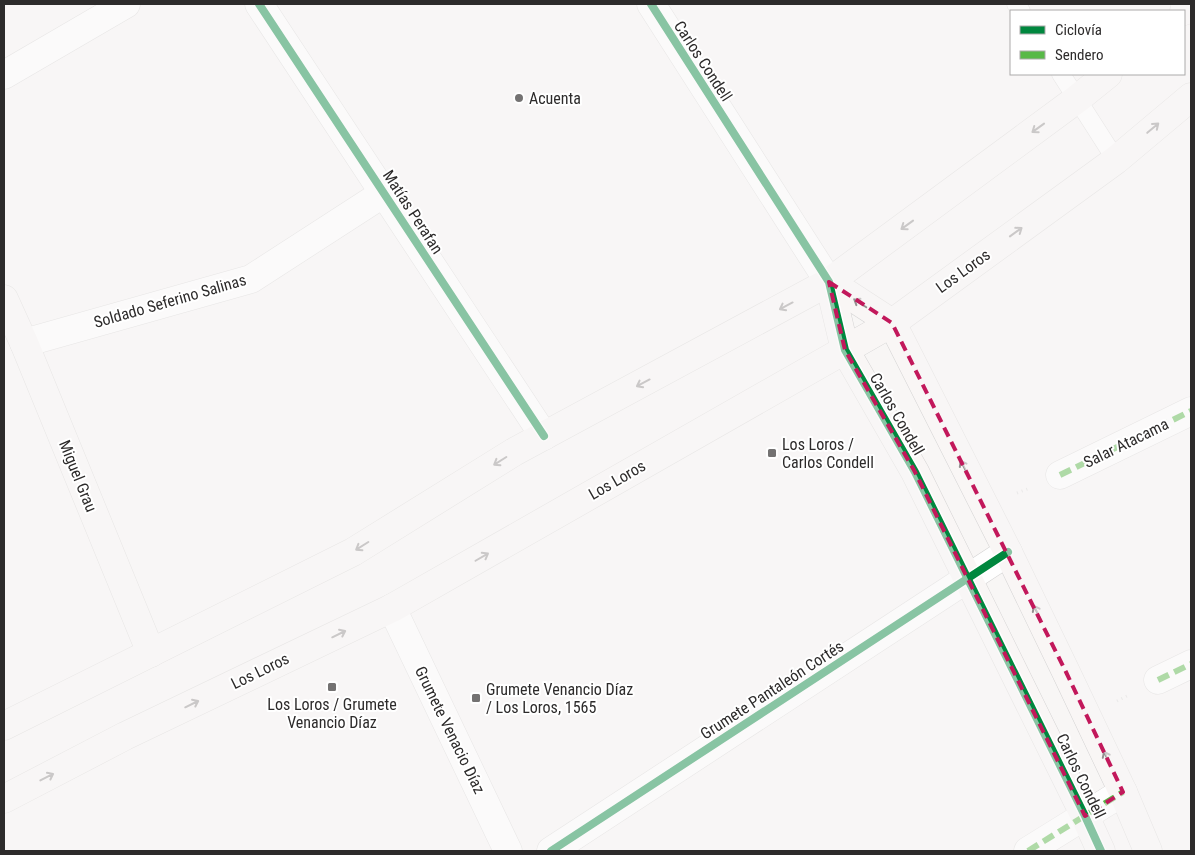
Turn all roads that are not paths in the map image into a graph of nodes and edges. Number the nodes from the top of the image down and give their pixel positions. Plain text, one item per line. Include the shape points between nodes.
1 (126, 4) edge
2 (259, 4) edge
3 (651, 4) edge
4 (4, 75) edge
5 (1062, 75) edge
6 (1107, 75) edge
7 (1191, 97) edge
8 (1077, 100) junction
9 (1116, 160) junction
10 (384, 193) junction
11 (829, 282) junction
12 (4, 298) edge
13 (892, 323) junction
14 (24, 343) junction
15 (845, 350) junction
16 (1191, 411) edge
17 (544, 436) junction
18 (1060, 475) road end
19 (1008, 552) junction
20 (968, 578) junction
21 (392, 608) junction
22 (151, 653) junction
23 (1191, 664) edge
24 (1158, 680) road end
25 (4, 726) edge
26 (1122, 792) junction
27 (4, 799) edge
28 (1085, 816) junction
29 (508, 851) edge
30 (551, 851) edge
31 (1028, 851) edge
32 (1101, 851) edge
33 (1148, 851) edge

1 - 4 street
2 - 10 street, Matías Perafan
3 - 11 street, Carlos Condell
5 - 8 lane
6 - 8 main road
9 -> 7 main road, Los Loros
8 - 9 lane
8 -> 11 main road
13 -> 9 main road, Los Loros
10 - 14 street, Soldado Seferino Salinas via 251,279
10 - 17 street, Matías Perafan
13 -> 11 main road, Carlos Condell
11 - 15 main road, Carlos Condell
11 -> 17 main road
12 - 14 main road, Miguel Grau
13 - 15 main road, Los Loros
19 -> 13 main road, Carlos Condell
14 - 22 main road, Miguel Grau
15 - 20 main road, Carlos Condell via 915,472
21 -> 15 main road, Los Loros
16 - 18 street, Salar Atacama
17 -> 22 main road via 353,552
19 - 20 street, Grumete Pantaleón Cortés
26 -> 19 main road, Carlos Condell
20 - 28 main road, Carlos Condell
20 - 30 street, Grumete Pantaleón Cortés
27 -> 21 main road, Los Loros via 126,736
21 - 29 street, Grumete Venacio Díaz
22 - 25 main road
23 - 24 street
26 - 28 street
26 - 33 main road, Carlos Condell
28 - 31 street
28 - 32 main road, Carlos Condell

